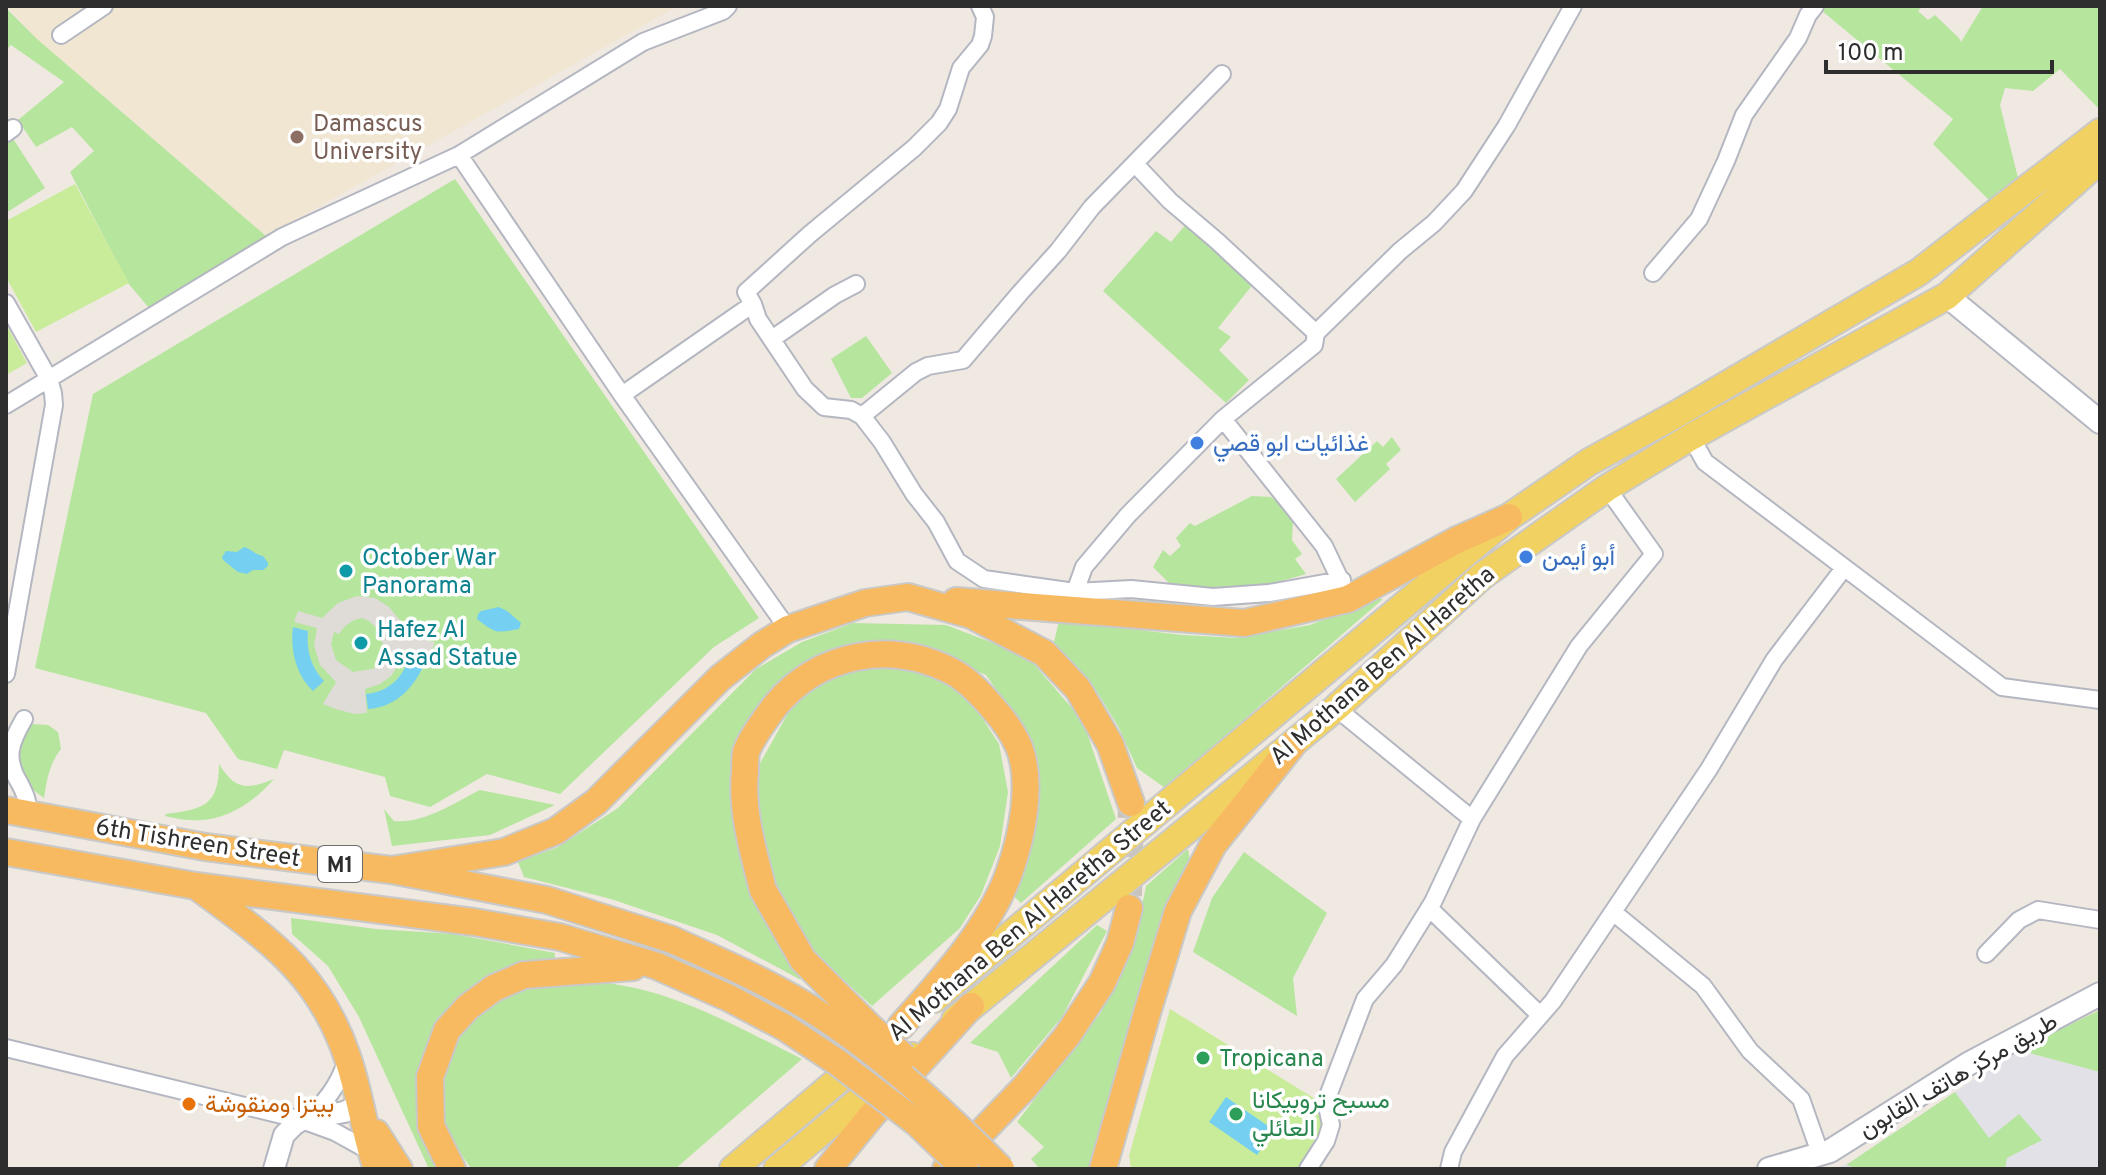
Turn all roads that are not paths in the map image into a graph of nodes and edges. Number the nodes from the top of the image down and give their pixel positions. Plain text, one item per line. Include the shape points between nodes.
1 (104, 6) edge
2 (728, 6) edge
3 (980, 6) edge
4 (1573, 6) edge
5 (1815, 6) edge
6 (61, 35) dead end
7 (1222, 74) dead end
8 (2100, 132) edge
9 (459, 155) junction
10 (2100, 160) edge
11 (1136, 165) junction
12 (1653, 273) dead end
13 (856, 284) dead end
14 (1947, 296) junction
15 (6, 303) edge
16 (753, 304) junction
17 (1316, 333) junction
18 (772, 339) junction
19 (49, 379) junction
20 (622, 395) junction
21 (6, 405) edge
22 (862, 416) junction
23 (1223, 419) junction
24 (2100, 422) edge
25 (1691, 437) junction
26 (1607, 488) junction
27 (1509, 517) junction
28 (1844, 568) junction
29 (1345, 589) junction
30 (1075, 592) junction
31 (908, 597) junction
32 (788, 629) junction
33 (1326, 671) joint
34 (6, 674) edge
35 (2100, 700) edge
36 (1336, 708) junction
37 (6, 731) edge
38 (1294, 743) junction
39 (1131, 803) tunnel mouth
40 (17, 812) edge
41 (1472, 819) junction
42 (6, 852) edge
43 (391, 870) junction
44 (196, 886) junction
45 (1129, 908) tunnel mouth
46 (1429, 908) junction
47 (1613, 912) junction
48 (2100, 920) edge
49 (1986, 954) dead end
50 (657, 966) junction
51 (2100, 994) edge
52 (971, 1006) junction
53 (1540, 1015) junction
54 (901, 1026) junction
55 (6, 1048) edge
56 (347, 1057) junction
57 (360, 1105) junction
58 (302, 1120) junction
59 (1820, 1153) junction
60 (374, 1161) edge
61 (274, 1169) edge
62 (399, 1169) edge
63 (452, 1169) edge
64 (733, 1169) edge
65 (777, 1169) edge
66 (828, 1169) edge
67 (946, 1169) edge
68 (965, 1169) edge
69 (1003, 1169) edge
70 (1103, 1169) edge
71 (1308, 1169) edge
72 (1449, 1169) edge
73 (1769, 1169) edge

1 - 6 street
2 - 9 street via 643,42
3 - 16 street via 985,17 980,45 961,68 939,123 767,271 746,292
4 - 17 street via 1464,191
5 - 12 street via 1744,115 1699,219
7 - 11 street
8 - 27 main road, Al Mothana Ben Al Haretha via 1919,272 1589,462
9 - 19 street via 282,237
9 - 20 street
10 - 14 main road, Al Mothana Ben Al Haretha
11 - 17 street
11 - 22 street via 1092,207 963,360 916,372
13 - 18 street
14 - 24 main road
14 - 25 main road, Al Mothana Ben Al Haretha
15 - 19 street
16 - 18 street
16 - 20 street
17 - 23 street via 1314,345
18 - 22 street via 805,389 824,407
19 - 21 street
19 - 34 street via 54,405
20 - 32 street
22 - 30 street via 957,561 984,579
23 - 29 street via 1324,546
23 - 30 street via 1128,515 1084,567
25 - 26 main road, Al Mothana Ben Al Haretha
25 - 28 street via 1705,462
26 - 36 main road, Al Mothana Ben Al Haretha via 1482,576
26 - 41 street via 1654,554 1579,646
27 - 29 highway
27 - 33 main road, Al Mothana Ben Al Haretha
28 - 35 street via 2002,687
28 - 47 street via 1774,660
29 - 30 street via 1213,597 1131,589
29 - 31 highway via 1244,623
31 - 32 highway via 865,603
31 - 39 highway via 971,615 1044,653 1078,689 1110,744
32 - 43 highway via 720,678 596,802 556,831 504,852
33 - 54 main road, Al Mothana Ben Al Haretha Street
36 - 38 main road, Al Mothana Ben Al Haretha
36 - 41 street
37 - 40 street via 27,716 12,740 9,759 29,798
38 - 52 main road, Al Mothana Ben Al Haretha
38 - 70 highway via 1213,845 1178,911
40 - 43 highway, 6th Tishreen Street / M1 via 205,847
41 - 46 street
42 - 44 highway, 6th Tishreen Street / M1
43 - 69 highway, 6th Tishreen Street / M1, bridge via 547,900 670,939 739,970 857,1040
44 - 50 highway, 6th Tishreen Street / M1 via 474,922 560,937
44 - 56 highway via 299,969 322,1000
45 - 67 highway via 1102,983 1067,1036
46 - 53 street
46 - 71 street via 1394,965 1365,999 1326,1101 1331,1125 1326,1141
47 - 53 street
47 - 59 street via 1703,986 1750,1051 1801,1099
48 - 49 street via 2038,910 2019,920
50 - 63 highway via 524,975 468,1007 447,1030 430,1077 431,1126
50 - 68 highway, 6th Tishreen Street, bridge via 729,998 827,1055 917,1123
51 - 59 main road, طريق مركز هاتف القابون via 1968,1064
52 - 65 main road, Al Mothana Ben Al Haretha
52 - 66 highway
53 - 72 street via 1505,1056
54 - 64 main road, Al Mothana Ben Al Haretha Street
54 - 69 highway, bridge via 946,975 1009,873 1024,812 1025,777 1019,747 977,690 952,671 913,656 874,654 838,660 808,676 762,722 746,753 747,826 763,890 803,960 951,1099
55 - 58 street
56 - 57 highway
56 - 58 street via 336,1087
57 - 58 street
57 - 60 highway
57 - 62 highway
58 - 60 street via 335,1132
58 - 61 street via 284,1135
59 - 73 main road, طريق مركز هاتف القابون

